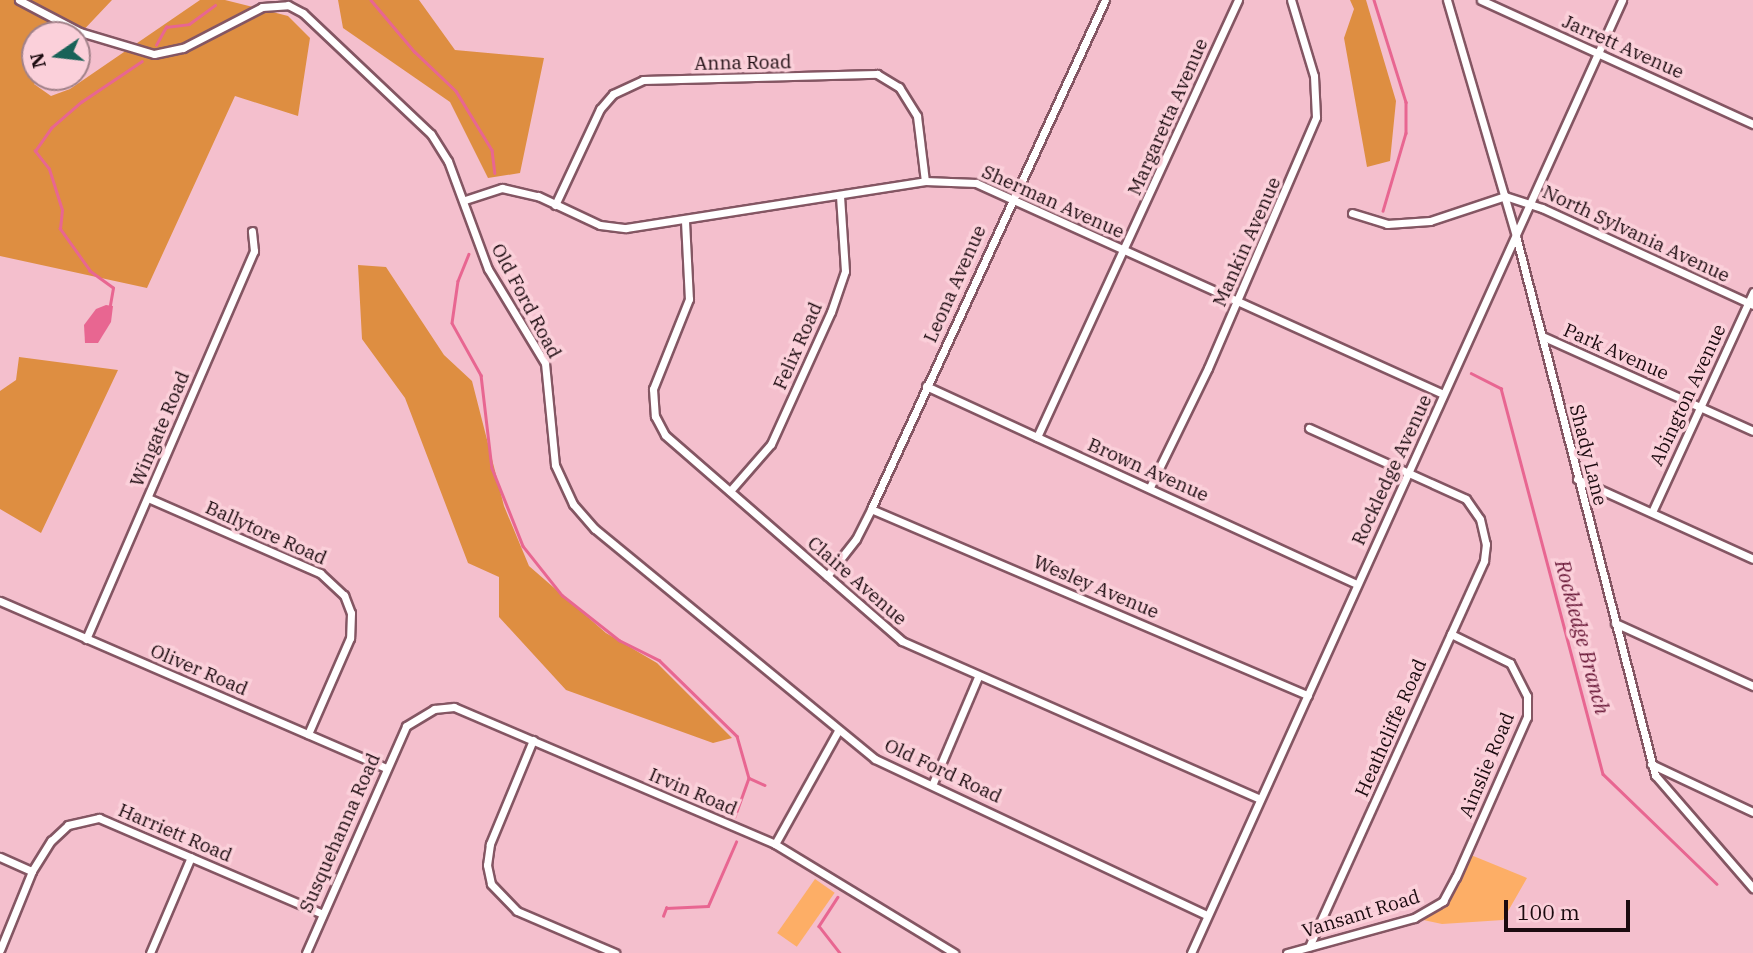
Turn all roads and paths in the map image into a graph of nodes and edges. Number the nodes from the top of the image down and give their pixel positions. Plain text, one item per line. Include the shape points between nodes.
1 (19, 0) edge
2 (1105, 0) edge
3 (1238, 0) edge
4 (1291, 0) edge
5 (1447, 0) edge
6 (1480, 0) edge
7 (1622, 0) edge
8 (1597, 52) junction
9 (1753, 124) edge
10 (925, 181) junction
11 (840, 196) junction
12 (1505, 196) junction
13 (1012, 198) junction
14 (464, 200) junction
15 (1530, 203) junction
16 (555, 205) junction
17 (1352, 213) dead end
18 (685, 221) junction
19 (252, 231) dead end
20 (1516, 236) junction
21 (1125, 251) junction
22 (1753, 292) edge
23 (1237, 302) junction
24 (1751, 304) edge
25 (1542, 336) junction
26 (926, 386) junction
27 (1443, 394) junction
28 (1700, 407) junction
29 (1309, 428) dead end
30 (1753, 431) edge
31 (1037, 437) junction
32 (1409, 472) junction
33 (1577, 479) junction
34 (1150, 487) junction
35 (730, 491) junction
36 (148, 498) junction
37 (871, 509) junction
38 (1652, 512) junction
39 (1753, 559) edge
40 (827, 576) junction
41 (1356, 584) junction
42 (0, 601) edge
43 (1615, 623) junction
44 (1451, 634) junction
45 (86, 639) junction
46 (978, 677) junction
47 (1753, 686) edge
48 (1308, 695) junction
49 (406, 726) joint
50 (838, 731) junction
51 (308, 734) junction
52 (533, 740) junction
53 (1651, 764) junction
54 (385, 768) junction
55 (933, 783) junction
56 (1260, 799) junction
57 (1753, 812) edge
58 (775, 845) junction
59 (0, 857) edge
60 (191, 857) junction
61 (32, 871) junction
62 (1753, 888) edge
63 (1443, 901) joint
64 (321, 914) junction
65 (1208, 915) junction
66 (1309, 946) junction
67 (0, 950) edge
68 (150, 953) edge
69 (306, 953) edge
70 (615, 953) edge
71 (954, 953) edge
72 (1191, 953) edge
73 (1287, 953) edge

1 - 14 street, Old Ford Road via 92,37 154,54 183,48 249,12 288,5 323,30 431,134
2 - 13 street, Leona Avenue
3 - 21 street, Margaretta Avenue
4 - 23 street, Mankin Avenue via 1314,76 1316,117
5 - 12 street, Shady Lane
6 - 8 street, Jarrett Avenue
7 - 8 street, Rockledge Avenue
8 - 9 street, Jarrett Avenue
8 - 15 street, Rockledge Avenue
10 - 11 street, Sherman Avenue
10 - 13 street, Sherman Avenue via 976,183
10 - 16 street, Anna Road via 916,116 899,88 877,74 643,80 613,93 600,109
11 - 18 street, Sherman Avenue
11 - 35 street, Felix Road via 845,271 831,312 771,444
12 - 15 street, North Sylvania Avenue
12 - 17 street via 1430,220 1387,224
12 - 20 street, Shady Lane
13 - 21 street, Sherman Avenue
13 - 26 street, Leona Avenue
14 - 16 street, Sherman Avenue via 502,188
14 - 50 street, Old Ford Road via 488,269 545,363 555,465 573,504 624,556 799,692
15 - 20 street, Rockledge Avenue
15 - 24 street, North Sylvania Avenue
16 - 18 street, Sherman Avenue via 600,225 626,228
18 - 35 street, Claire Avenue via 689,299 655,380 653,403 666,435
19 - 36 street, Wingate Road via 254,251
20 - 25 street, Shady Lane
20 - 27 street, Rockledge Avenue
21 - 23 street, Sherman Avenue
21 - 31 street, Margaretta Avenue
22 - 24 street, Abington Avenue
23 - 27 street, Sherman Avenue
23 - 34 street, Mankin Avenue
24 - 28 street, Abington Avenue
25 - 28 street, Park Avenue
25 - 33 street, Shady Lane
26 - 31 street, Brown Avenue
26 - 37 street, Leona Avenue
27 - 32 street, Rockledge Avenue
28 - 30 street, Park Avenue
28 - 38 street, Abington Avenue
29 - 32 street
31 - 34 street, Brown Avenue
32 - 41 street, Rockledge Avenue
32 - 44 street, Heathcliffe Road via 1466,499 1480,519 1486,544 1484,561
33 - 38 street
33 - 43 street, Shady Lane
34 - 41 street, Brown Avenue
35 - 40 street, Claire Avenue
36 - 45 street, Wingate Road
36 - 51 street, Ballytore Road via 320,573 344,596 351,613 350,638
37 - 40 street, Leona Avenue via 856,539
37 - 48 street, Wesley Avenue
38 - 39 street
40 - 46 street, Claire Avenue via 902,641
41 - 48 street, Rockledge Avenue
42 - 45 street, Oliver Road
43 - 47 street
43 - 53 street, Shady Lane
44 - 63 street, Ainslie Road via 1510,663 1521,679 1527,707 1522,728
44 - 66 street, Heathcliffe Road
45 - 51 street, Oliver Road
46 - 55 street
46 - 56 street, Claire Avenue
48 - 56 street, Rockledge Avenue
49 - 52 street, Irvin Road via 434,709 454,708
49 - 54 street, Susquehanna Road
50 - 55 street, Old Ford Road via 875,759
50 - 58 street
51 - 54 street, Oliver Road
52 - 58 street, Irvin Road
52 - 70 street via 490,844 487,865 491,884 517,911
53 - 57 street
53 - 62 street, Shady Lane via 1661,785
54 - 64 street, Susquehanna Road
55 - 65 street, Old Ford Road
56 - 65 street, Rockledge Avenue
58 - 71 street, Irvin Road
59 - 61 street
60 - 61 street, Harriett Road via 99,818 68,825
60 - 64 street, Harriett Road
60 - 68 street
61 - 67 street, Harriett Road
63 - 66 street, Vansant Road via 1414,918
64 - 69 street, Susquehanna Road
65 - 72 street, Rockledge Avenue
66 - 73 street, Vansant Road

